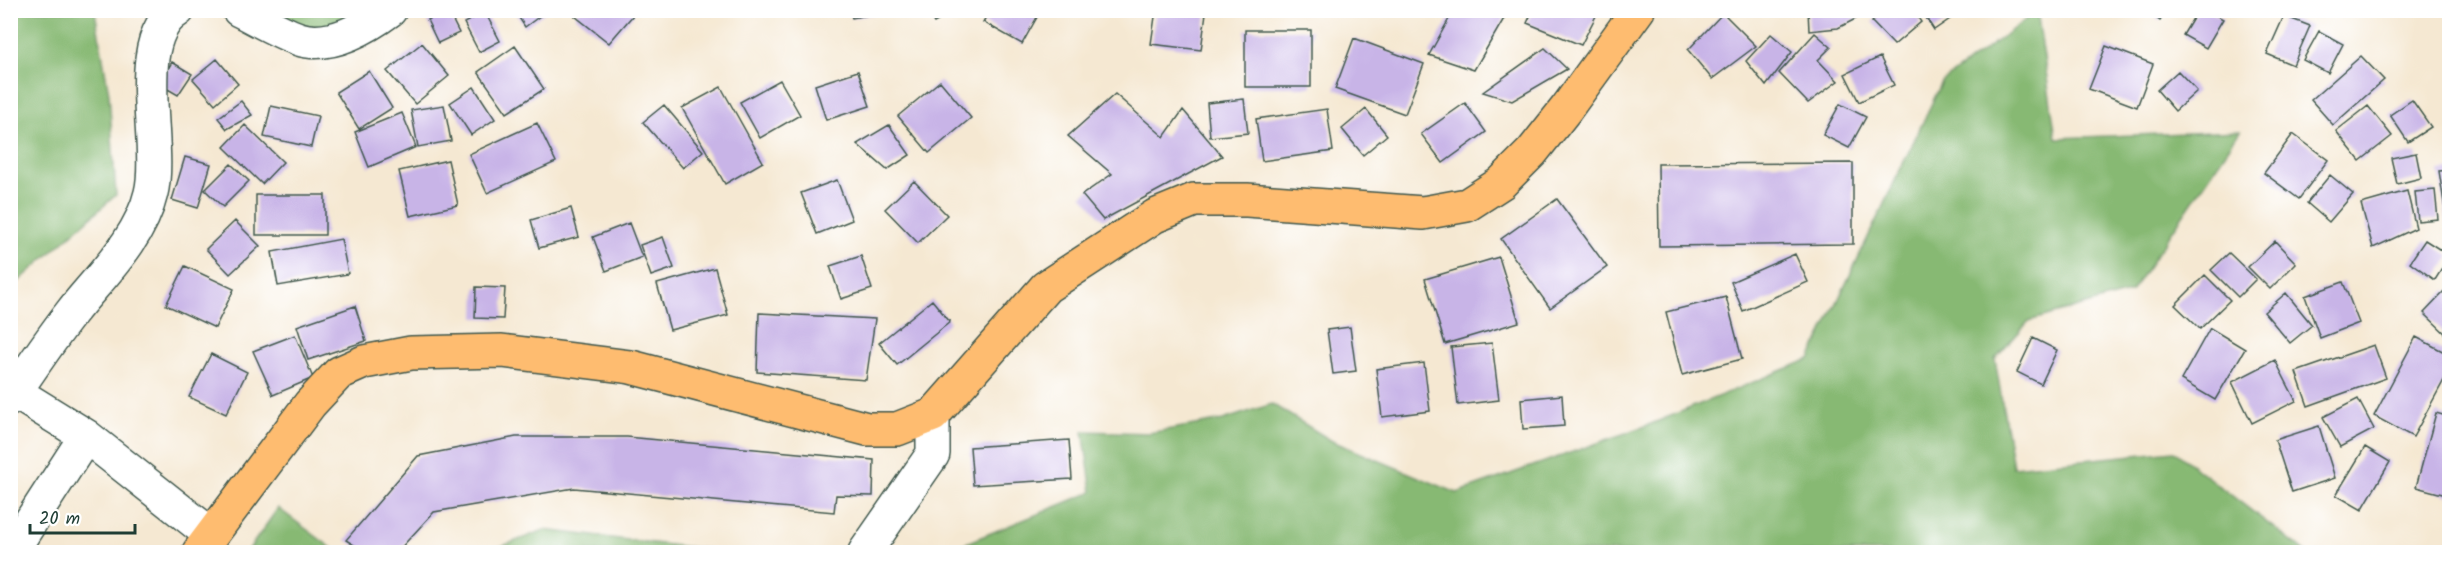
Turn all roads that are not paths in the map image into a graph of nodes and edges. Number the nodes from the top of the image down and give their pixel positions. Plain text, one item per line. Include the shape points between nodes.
1 (178, 10) edge
2 (239, 10) edge
3 (390, 10) edge
4 (1638, 10) edge
5 (12, 395) edge
6 (933, 415) junction
7 (86, 436) junction
8 (205, 543) edge
9 (11, 552) edge
10 (865, 552) edge

1 - 5 street via 165,18 151,58 152,189 146,212 133,237 61,326
2 - 3 street via 301,40 357,33
4 - 6 main road via 1532,152 1501,183 1467,205 1423,213 1247,200 1194,200 1155,216 1046,287
5 - 7 street
6 - 8 main road via 897,429 867,429 631,367 502,351 411,353 364,362 339,373 310,404
6 - 10 street via 933,454
7 - 8 street
7 - 9 street

